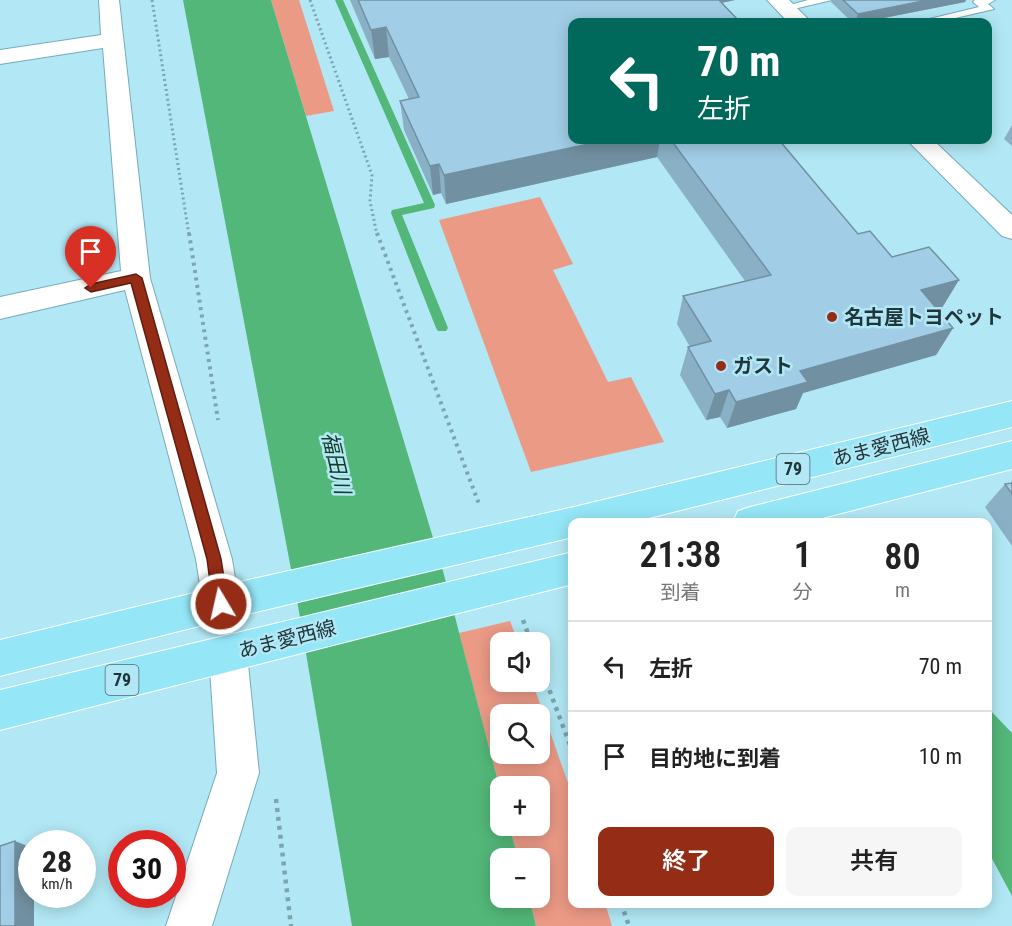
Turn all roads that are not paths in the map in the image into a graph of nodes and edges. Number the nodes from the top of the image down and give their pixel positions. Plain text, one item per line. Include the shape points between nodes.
1 (109, 0) edge
2 (826, 0) edge
3 (989, 0) edge
4 (787, 10) edge
5 (943, 18) edge
6 (113, 40) junction
7 (0, 57) edge
8 (924, 144) edge
9 (1012, 230) edge
10 (136, 278) junction
11 (0, 308) edge
12 (1012, 414) edge
13 (1012, 455) edge
14 (590, 518) edge
15 (766, 518) edge
16 (568, 523) edge
17 (568, 569) edge
18 (228, 602) junction
19 (236, 652) junction
20 (0, 658) edge
21 (0, 710) edge
22 (189, 926) edge

1 - 6 street
2 - 4 lane
3 - 5 lane via 979,2 988,9
6 - 7 street
6 - 10 street
8 - 9 street
10 - 11 street
10 - 18 street
12 - 14 main road, あま愛西線 / 79
13 - 15 main road, あま愛西線 / 79
16 - 18 main road, あま愛西線 / 79
17 - 19 main road, あま愛西線 / 79
18 - 20 main road, あま愛西線 / 79
19 - 21 main road, あま愛西線 / 79
19 - 22 street via 238,774

